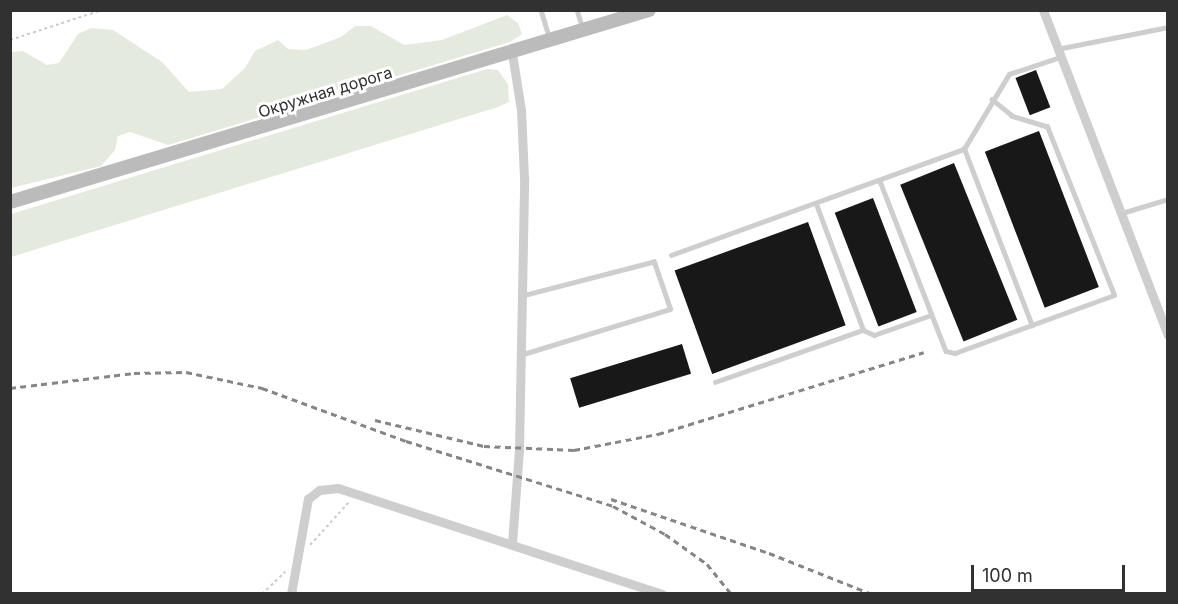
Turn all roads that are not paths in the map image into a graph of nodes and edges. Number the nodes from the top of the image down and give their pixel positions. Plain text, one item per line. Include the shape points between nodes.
1 (541, 10) edge
2 (578, 10) edge
3 (649, 10) edge
4 (1043, 10) edge
5 (1167, 27) edge
6 (584, 31) junction
7 (550, 41) junction
8 (512, 53) junction
9 (1059, 53) junction
10 (992, 100) junction
11 (964, 148) junction
12 (880, 181) junction
13 (1167, 199) edge
14 (10, 202) edge
15 (816, 204) junction
16 (1119, 214) junction
17 (671, 255) dead end
18 (522, 296) junction
19 (931, 315) junction
20 (1032, 326) junction
21 (863, 330) junction
22 (1167, 335) edge
23 (520, 355) junction
24 (715, 382) dead end
25 (512, 543) junction
26 (291, 594) edge
27 (662, 594) edge

1 - 7 lane
2 - 6 lane
3 - 6 main road, Окружная дорога
4 - 9 street
5 - 9 lane
6 - 7 main road, Окружная дорога
7 - 8 main road, Окружная дорога
8 - 14 main road, Окружная дорога
8 - 18 street via 521,110 524,178
9 - 10 lane via 1009,74
9 - 16 street
10 - 11 lane
10 - 20 lane via 1012,116 1047,127 1114,296
11 - 12 lane
11 - 20 lane
12 - 15 lane
12 - 19 lane
13 - 16 lane
15 - 17 lane
15 - 21 lane
16 - 22 street
18 - 23 street
18 - 23 lane via 654,262 670,309
19 - 20 lane via 940,344 955,353
19 - 21 lane via 874,335
21 - 24 lane
23 - 25 street via 518,474
25 - 26 street via 338,488 319,490 308,499
25 - 27 street

